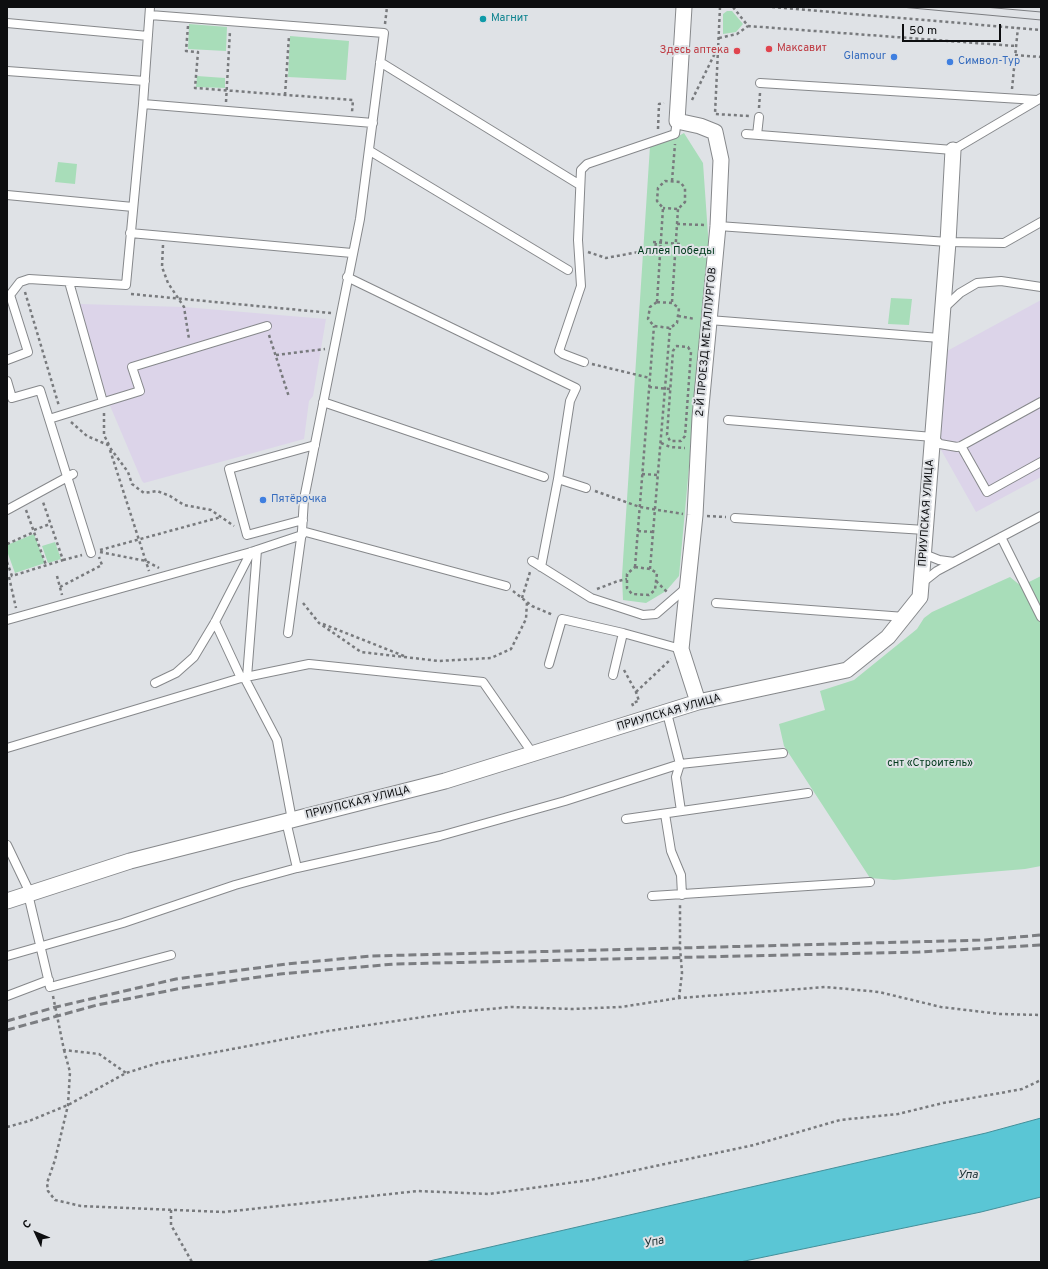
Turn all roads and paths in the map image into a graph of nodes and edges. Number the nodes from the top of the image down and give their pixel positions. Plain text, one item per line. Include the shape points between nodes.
1 (387, 7) edge
2 (684, 7) edge
3 (720, 7) edge
4 (733, 7) edge
5 (772, 7) edge
6 (150, 11) edge
7 (189, 18) junction
8 (230, 21) junction
9 (7, 23) edge
10 (290, 25) junction
11 (748, 26) junction
12 (1018, 27) junction
13 (1041, 30) edge
14 (384, 32) junction
15 (148, 36) junction
16 (719, 38) junction
17 (719, 44) junction
18 (1016, 46) junction
19 (1016, 55) junction
20 (1041, 57) edge
21 (380, 62) junction
22 (7, 71) edge
23 (145, 81) junction
24 (760, 83) joint
25 (227, 90) junction
26 (285, 95) junction
27 (1012, 99) junction
28 (1039, 99) edge
29 (143, 104) junction
30 (690, 105) dead end
31 (225, 111) junction
32 (758, 117) junction
33 (352, 122) junction
34 (373, 123) junction
35 (676, 127) junction
36 (746, 134) dead end
37 (757, 135) junction
38 (953, 150) junction
39 (370, 152) junction
40 (672, 181) junction
41 (580, 185) junction
42 (7, 195) edge
43 (133, 207) junction
44 (663, 208) junction
45 (678, 209) junction
46 (1041, 222) edge
47 (677, 224) junction
48 (718, 226) junction
49 (130, 233) junction
50 (163, 236) junction
51 (661, 242) junction
52 (948, 242) junction
53 (676, 243) junction
54 (681, 244) dead end
55 (578, 249) junction
56 (352, 253) junction
57 (568, 270) dead end
58 (347, 277) junction
59 (68, 282) junction
60 (7, 285) edge
61 (16, 285) junction
62 (1041, 287) edge
63 (26, 289) dead end
64 (126, 294) dead end
65 (181, 300) junction
66 (657, 302) junction
67 (672, 303) junction
68 (943, 309) junction
69 (340, 314) junction
70 (678, 316) junction
71 (709, 320) junction
72 (267, 326) joint
73 (654, 326) junction
74 (670, 328) junction
75 (189, 336) dead end
76 (940, 338) junction
77 (333, 350) junction
78 (276, 355) junction
79 (667, 359) junction
80 (7, 360) edge
81 (672, 360) junction
82 (584, 362) joint
83 (650, 378) junction
84 (7, 381) edge
85 (649, 387) junction
86 (665, 388) junction
87 (670, 389) junction
88 (288, 397) dead end
89 (103, 402) junction
90 (323, 402) junction
91 (1041, 402) edge
92 (664, 404) junction
93 (669, 404) junction
94 (62, 415) junction
95 (49, 419) junction
96 (728, 420) dead end
97 (933, 437) junction
98 (660, 443) junction
99 (699, 444) junction
100 (108, 445) junction
101 (314, 445) junction
102 (961, 446) junction
103 (1041, 462) edge
104 (642, 474) junction
105 (658, 475) junction
106 (71, 476) junction
107 (544, 477) dead end
108 (558, 479) junction
109 (586, 488) joint
110 (40, 492) junction
111 (23, 502) junction
112 (640, 507) junction
113 (7, 510) edge
114 (655, 511) junction
115 (695, 515) junction
116 (1041, 516) edge
117 (221, 517) junction
118 (735, 518) joint
119 (303, 520) junction
120 (50, 524) junction
121 (925, 530) junction
122 (34, 531) junction
123 (638, 531) junction
124 (654, 532) junction
125 (302, 533) junction
126 (247, 535) junction
127 (1002, 537) junction
128 (138, 540) junction
129 (7, 544) edge
130 (254, 551) junction
131 (92, 552) dead end
132 (924, 554) junction
133 (146, 561) junction
134 (7, 562) edge
135 (532, 562) joint
136 (954, 562) junction
137 (46, 565) junction
138 (102, 565) dead end
139 (540, 567) junction
140 (635, 567) junction
141 (650, 569) junction
142 (170, 573) junction
143 (12, 576) junction
144 (56, 576) dead end
145 (8, 578) edge
146 (627, 580) junction
147 (656, 581) junction
148 (923, 582) junction
149 (506, 586) joint
150 (689, 587) junction
151 (294, 592) junction
152 (585, 594) junction
153 (522, 598) junction
154 (674, 599) junction
155 (527, 602) junction
156 (716, 603) dead end
157 (19, 616) junction
158 (906, 617) junction
159 (1041, 617) edge
160 (562, 619) junction
161 (7, 620) edge
162 (215, 622) junction
163 (319, 623) junction
164 (288, 633) dead end
165 (623, 633) junction
166 (681, 649) junction
167 (408, 657) junction
168 (617, 658) junction
169 (550, 664) dead end
170 (613, 675) dead end
171 (244, 677) junction
172 (155, 683) dead end
173 (636, 692) junction
174 (698, 702) junction
175 (634, 709) dead end
176 (667, 713) junction
177 (7, 748) edge
178 (783, 753) dead end
179 (533, 754) junction
180 (680, 764) junction
181 (808, 793) dead end
182 (681, 811) junction
183 (665, 814) junction
184 (626, 819) dead end
185 (289, 821) junction
186 (7, 844) edge
187 (297, 868) junction
188 (870, 882) dead end
189 (29, 894) junction
190 (681, 895) junction
191 (652, 896) dead end
192 (7, 901) edge
193 (41, 947) junction
194 (170, 955) dead end
195 (7, 956) edge
196 (49, 983) junction
197 (7, 996) edge
198 (679, 998) junction
199 (1041, 1015) edge
200 (64, 1050) junction
201 (126, 1073) junction
202 (1041, 1080) edge
203 (68, 1105) junction
204 (7, 1127) edge
205 (171, 1210) junction
206 (192, 1262) edge

1 - 14 path
2 - 35 street
3 - 16 path
4 - 11 path
5 - 12 path
6 - 7 lane
6 - 15 lane
7 - 8 lane
7 - 25 path via 186,51 198,52 195,88
8 - 10 lane
8 - 25 path
9 - 15 lane
10 - 14 lane
10 - 26 path
11 - 16 path via 737,34
11 - 18 path
12 - 13 path
12 - 18 path
14 - 21 lane
15 - 23 lane
16 - 17 path
17 - 30 path
17 - 32 path via 715,114
18 - 19 path
19 - 20 path
19 - 27 path
21 - 34 lane
21 - 41 lane
22 - 23 lane
23 - 29 lane
24 - 27 lane
24 - 32 path
25 - 26 path
25 - 31 path
26 - 33 path via 353,100
27 - 28 lane
28 - 38 lane
29 - 31 lane
29 - 43 lane
31 - 33 lane
32 - 37 lane
33 - 34 lane
34 - 39 lane
35 - 40 path
35 - 41 lane via 587,164 581,170
35 - 48 street, 2-Й ПРОЕЗД МЕТАЛЛУРГОВ via 700,126 715,132 721,160
36 - 37 lane
37 - 38 lane
38 - 52 street, ПРИУПСКАЯ УЛИЦА
39 - 56 lane
39 - 57 lane
40 - 44 path via 665,181 658,188 657,201
40 - 45 path via 680,182 685,188 684,202
41 - 55 lane
42 - 43 lane
43 - 49 lane
44 - 45 path
44 - 51 path
45 - 47 path
46 - 52 lane via 1004,243
47 - 48 path
47 - 53 path
48 - 52 lane
48 - 71 street, 2-Й ПРОЕЗД МЕТАЛЛУРГОВ
49 - 50 lane
49 - 59 lane via 126,285
50 - 56 lane
50 - 65 path via 162,267 168,283
51 - 53 path
51 - 55 path via 654,242 656,249 606,258
51 - 66 path
52 - 68 street, ПРИУПСКАЯ УЛИЦА
53 - 54 path
53 - 67 path
55 - 82 lane via 582,286 559,351
56 - 58 lane
58 - 69 lane
58 - 108 lane via 576,388 570,401
59 - 61 lane via 29,279
59 - 89 lane
60 - 61 lane
61 - 80 lane via 10,295 28,352
62 - 68 lane via 1001,281 977,283 960,293
63 - 94 path via 25,295
64 - 65 path
65 - 69 path
65 - 75 path
66 - 67 path
66 - 73 path via 650,307 648,319
67 - 70 path via 679,308
68 - 76 street, ПРИУПСКАЯ УЛИЦА
69 - 77 lane
70 - 71 path
70 - 74 path via 677,323
71 - 76 lane
71 - 99 street, 2-Й ПРОЕЗД МЕТАЛЛУРГОВ
72 - 78 path
72 - 89 lane via 132,367 140,391
73 - 74 path
73 - 83 path
74 - 79 path
76 - 97 street, ПРИУПСКАЯ УЛИЦА
77 - 78 path via 321,348
77 - 90 lane
78 - 88 path
79 - 81 path
79 - 86 path
81 - 87 path
81 - 93 path via 676,346 688,347 692,352 685,436 681,442 670,441 667,435
82 - 83 path
83 - 85 path
84 - 95 lane via 12,398 40,390
85 - 86 path
85 - 104 path
86 - 87 path
86 - 92 path
87 - 93 path
89 - 94 lane
89 - 100 path via 104,435
90 - 101 lane
90 - 107 lane
91 - 102 lane
92 - 93 path
92 - 98 path
94 - 95 lane
94 - 100 path via 63,420 67,418 88,436
95 - 106 lane
96 - 97 lane
97 - 102 lane via 940,444
97 - 121 street, ПРИУПСКАЯ УЛИЦА
98 - 99 path via 684,448
98 - 105 path
99 - 115 street, 2-Й ПРОЕЗД МЕТАЛЛУРГОВ
100 - 117 path via 128,472 132,484 144,493 157,491 184,505 211,510
100 - 128 path
101 - 119 lane via 304,499
101 - 126 lane via 229,469
102 - 103 lane via 987,492
104 - 105 path
104 - 112 path
105 - 114 path
106 - 110 lane
106 - 131 lane
108 - 109 lane
108 - 139 lane
109 - 112 path
110 - 111 lane
110 - 120 path
111 - 113 lane
111 - 122 path
112 - 114 path
112 - 123 path
114 - 115 path
114 - 124 path
115 - 118 path
115 - 150 street, 2-Й ПРОЕЗД МЕТАЛЛУРГОВ
116 - 127 lane
117 - 126 path
117 - 128 path
118 - 121 lane
119 - 125 lane
119 - 126 lane
120 - 122 path
120 - 137 path via 63,560
121 - 132 street, ПРИУПСКАЯ УЛИЦА
122 - 129 path
122 - 137 path
123 - 124 path
123 - 140 path
124 - 141 path
125 - 130 lane
125 - 149 lane
125 - 151 lane
127 - 136 lane
127 - 159 lane
128 - 133 path
128 - 133 path via 97,551
130 - 142 lane
130 - 162 lane
130 - 171 lane
132 - 136 lane
132 - 148 street, ПРИУПСКАЯ УЛИЦА
133 - 142 path
134 - 143 path
135 - 139 lane
135 - 153 path
136 - 148 lane
137 - 143 path
138 - 144 path via 60,587
139 - 152 lane
140 - 141 path
140 - 146 path via 627,574
141 - 147 path via 657,573
142 - 157 lane
143 - 145 path
145 - 157 path
146 - 147 path via 626,588 632,594 648,595 655,590
146 - 152 path
147 - 154 path
148 - 158 street, ПРИУПСКАЯ УЛИЦА via 920,597
149 - 153 path
150 - 154 lane
150 - 166 street, 2-Й ПРОЕЗД МЕТАЛЛУРГОВ
151 - 163 path
151 - 164 lane
152 - 154 lane via 643,615 656,614
153 - 155 path
155 - 160 path
155 - 167 path via 526,620 511,649 491,658 439,660
156 - 158 lane
157 - 161 lane
158 - 174 street, ПРИУПСКАЯ УЛИЦА via 888,637 847,670
160 - 165 lane
160 - 169 lane
162 - 171 lane
162 - 172 lane via 194,657 176,672
163 - 167 path
163 - 167 path via 361,652
165 - 166 lane
165 - 168 lane
166 - 173 path
166 - 174 street, 2-Й ПРОЕЗД МЕТАЛЛУРГОВ
168 - 170 lane
168 - 173 path
171 - 177 lane
171 - 179 lane via 310,664 483,682
171 - 185 lane via 277,740
173 - 175 path via 639,702 632,703
174 - 176 street, ПРИУПСКАЯ УЛИЦА
176 - 179 street, ПРИУПСКАЯ УЛИЦА
176 - 180 lane
178 - 180 lane
179 - 185 street, ПРИУПСКАЯ УЛИЦА via 445,781
180 - 182 lane via 676,777
180 - 187 lane via 565,801 440,836
181 - 182 lane
182 - 183 lane
183 - 184 lane
183 - 190 lane via 671,851 681,875
185 - 187 lane
185 - 189 street, ПРИУПСКАЯ УЛИЦА via 130,861
186 - 189 lane
187 - 193 lane via 235,885 123,923
188 - 190 lane
189 - 192 street, ПРИУПСКАЯ УЛИЦА
189 - 193 lane
190 - 191 lane
190 - 198 path via 682,973
193 - 195 lane
193 - 196 lane
194 - 196 lane
196 - 197 lane
196 - 200 path
198 - 199 path via 826,987 878,992 941,1007 1000,1014
198 - 201 path via 621,1007 511,1007 457,1012 328,1031 158,1063
200 - 201 path via 99,1054
200 - 203 path via 70,1072
201 - 203 path
202 - 205 path via 1022,1088 898,1114 840,1120 754,1145 590,1180 488,1194 418,1191 224,1212
203 - 204 path
203 - 205 path via 55,1160 46,1183 55,1200 81,1206
205 - 206 path via 171,1225

